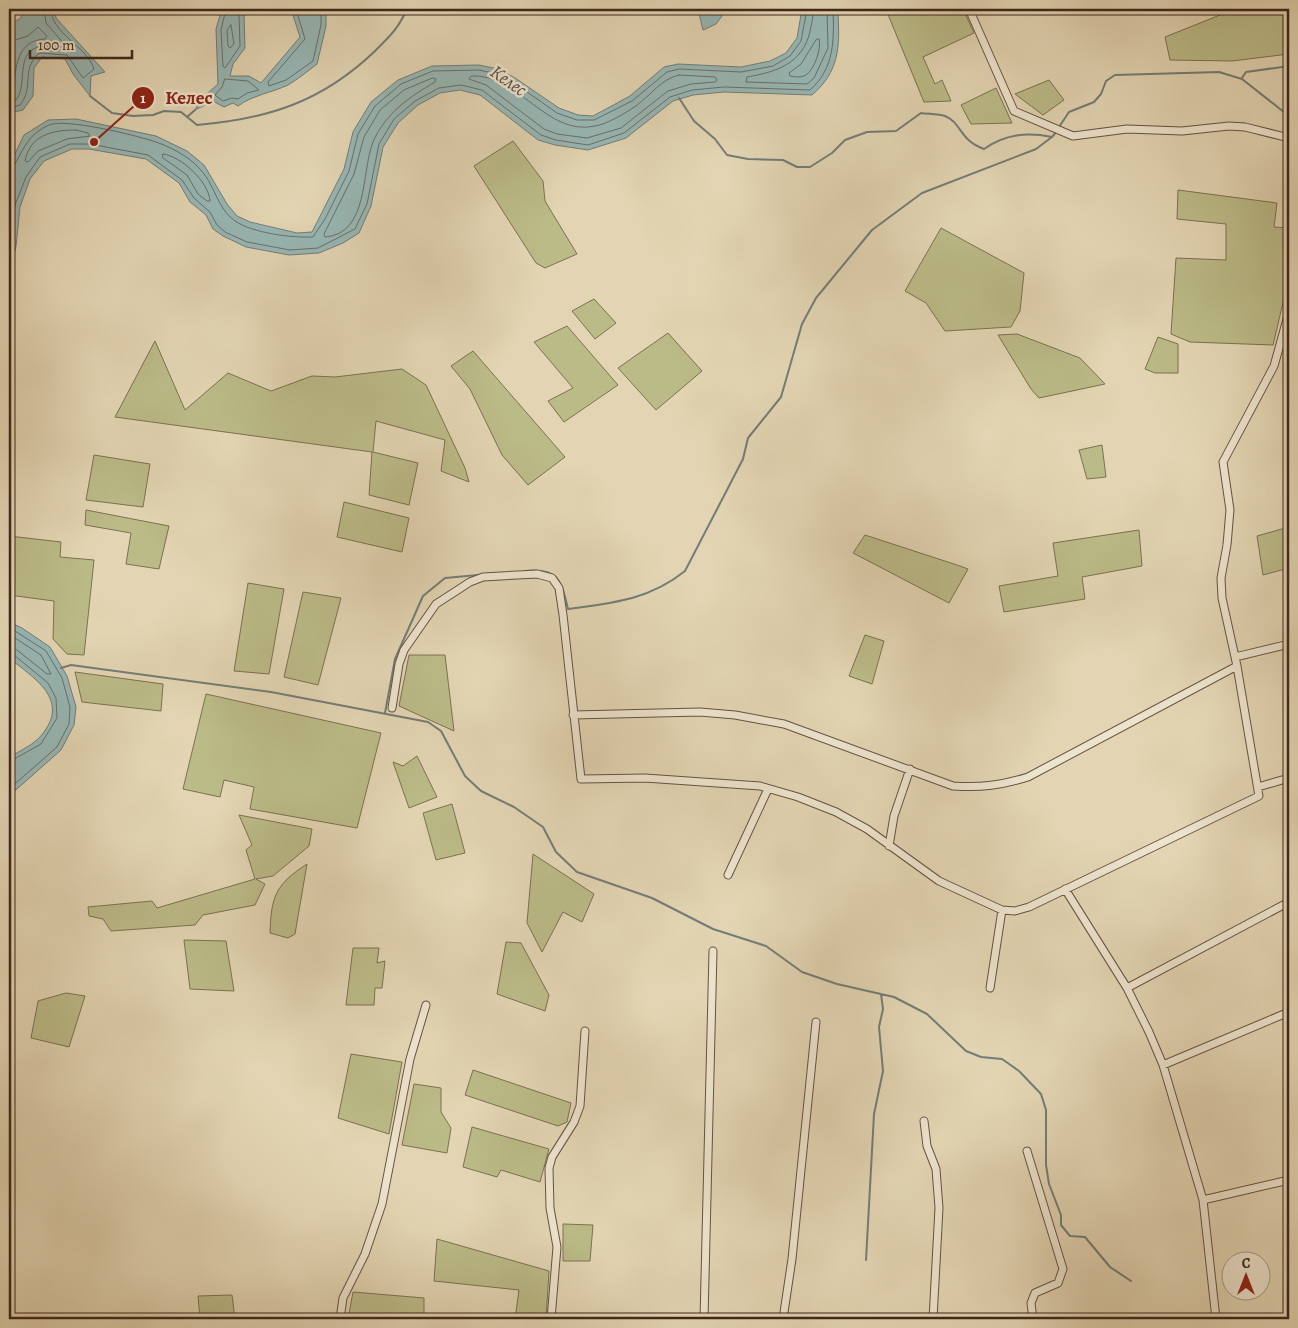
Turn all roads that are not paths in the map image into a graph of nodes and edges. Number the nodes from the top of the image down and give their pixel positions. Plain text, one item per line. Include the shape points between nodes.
1 (970, 9) edge
2 (1289, 138) edge
3 (1289, 312) edge
4 (1289, 644) edge
5 (1235, 657) junction
6 (1237, 666) junction
7 (392, 708) dead end
8 (573, 716) junction
9 (910, 769) junction
10 (1289, 778) edge
11 (1258, 787) junction
12 (768, 788) junction
13 (889, 846) junction
14 (728, 875) dead end
15 (1065, 889) junction
16 (1289, 902) edge
17 (1002, 910) junction
18 (713, 951) dead end
19 (990, 988) dead end
20 (1127, 988) junction
21 (426, 1005) dead end
22 (1289, 1012) edge
23 (816, 1022) dead end
24 (585, 1031) dead end
25 (1162, 1065) junction
26 (924, 1121) dead end
27 (1027, 1151) dead end
28 (1289, 1180) edge
29 (1203, 1200) junction
30 (340, 1319) edge
31 (551, 1319) edge
32 (704, 1319) edge
33 (783, 1319) edge
34 (932, 1319) edge
35 (1033, 1319) edge
36 (1216, 1319) edge

1 - 2 street via 1014,112 1027,118 1073,136 1126,129 1182,130 1229,126
3 - 5 street via 1274,366 1222,462 1230,510 1221,578 1222,598
4 - 5 street
5 - 6 street
6 - 9 street via 1028,777 1001,786 953,786
6 - 11 street
7 - 8 street via 404,650 436,604 483,577 537,574 552,578 559,588
8 - 9 street via 700,712 735,716 784,724
8 - 12 street via 581,779 644,778
9 - 13 street via 894,816
10 - 11 street
11 - 15 street via 1259,796
12 - 13 street via 836,812
12 - 14 street
13 - 17 street via 939,881
15 - 17 street via 1029,907
15 - 20 street
16 - 20 street
17 - 19 street
18 - 32 street
20 - 25 street
21 - 30 street via 410,1059 382,1204 365,1254 343,1298
22 - 25 street
23 - 33 street
24 - 31 street via 580,1106 552,1157 550,1168 550,1208 557,1247
25 - 29 street
26 - 34 street via 927,1146 936,1169 940,1208
27 - 35 street via 1063,1269 1058,1282 1035,1293
28 - 29 street
29 - 36 street

